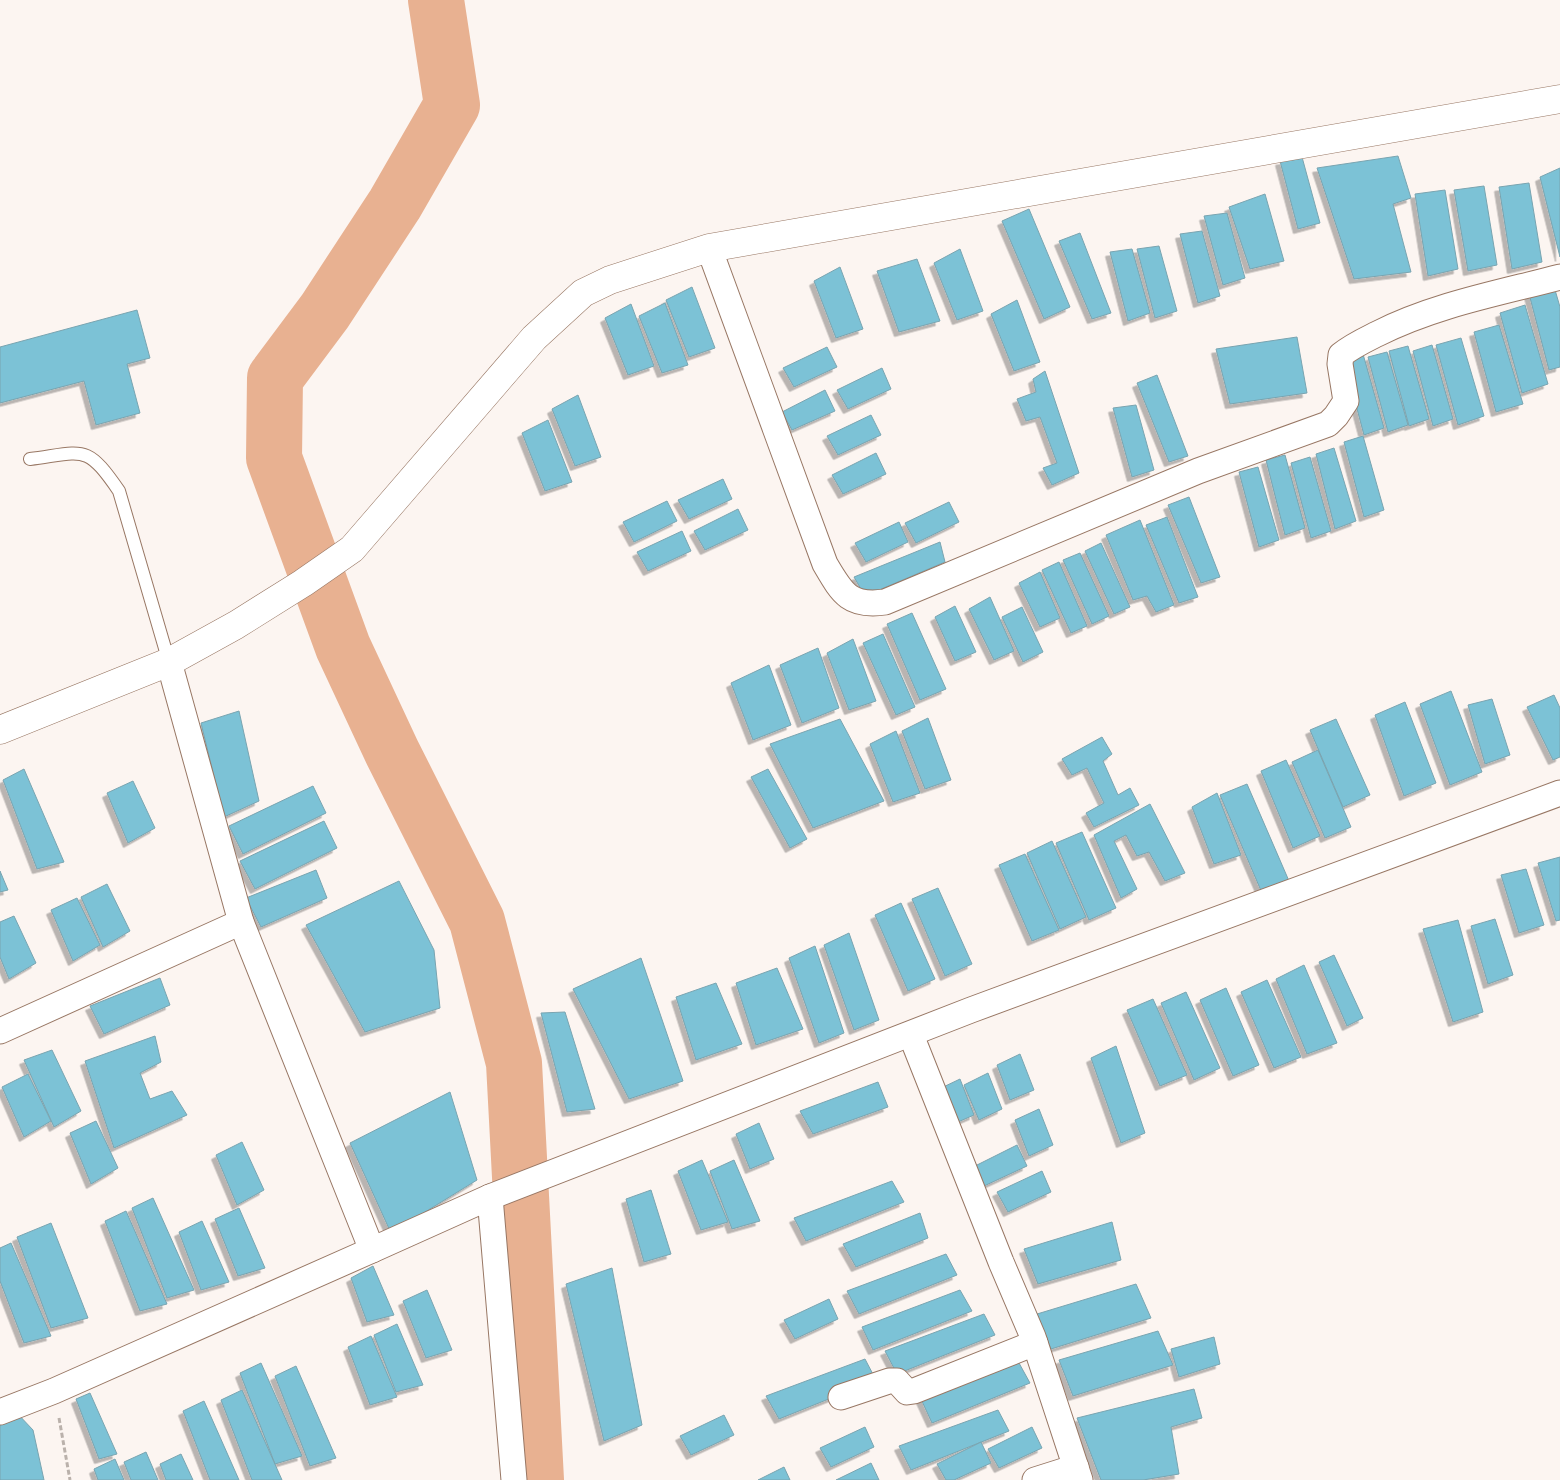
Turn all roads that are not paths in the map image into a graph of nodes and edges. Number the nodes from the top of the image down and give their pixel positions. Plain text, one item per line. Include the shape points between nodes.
1 (1560, 99) edge
2 (709, 248) junction
3 (1560, 278) edge
4 (30, 459) dead end
5 (169, 662) junction
6 (0, 730) edge
7 (1560, 793) edge
8 (242, 922) junction
9 (0, 1031) edge
10 (911, 1035) junction
11 (495, 1194) junction
12 (372, 1250) junction
13 (1035, 1343) junction
14 (841, 1398) dead end
15 (0, 1412) edge
16 (1078, 1473) edge
17 (514, 1480) edge
18 (1035, 1480) edge

1 - 2 street
2 - 3 street via 825,564 851,600 867,604 885,602 1198,472 1328,424 1346,400 1340,364 1341,355 1349,348 1398,324 1449,306
2 - 5 street via 610,280 583,293 534,338 352,549 236,625
4 - 5 lane via 82,452 93,457 119,491
5 - 6 street
5 - 8 street
7 - 10 street
8 - 9 street
8 - 12 street
10 - 11 street
10 - 13 street
11 - 12 street
11 - 17 street
12 - 15 street
13 - 14 street via 914,1392 907,1392 897,1381 889,1381
13 - 16 street
16 - 18 street

